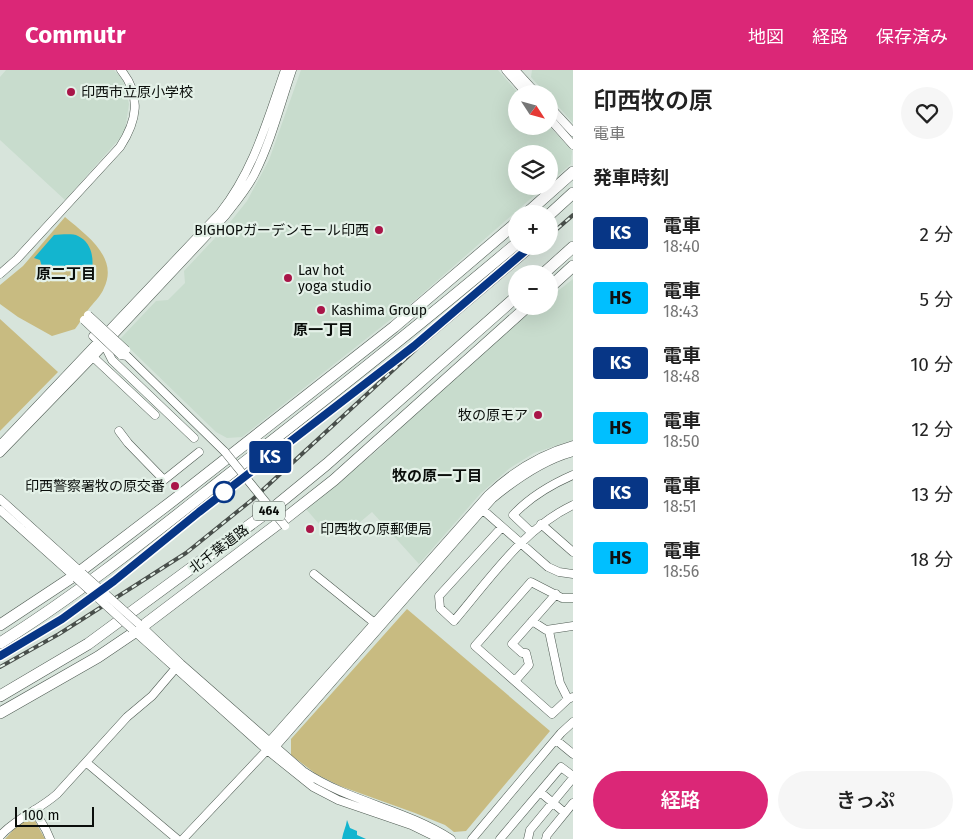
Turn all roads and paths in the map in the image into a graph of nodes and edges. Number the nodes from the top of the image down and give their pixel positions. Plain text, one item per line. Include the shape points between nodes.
1 (120, 70) edge
2 (285, 70) edge
3 (292, 70) edge
4 (506, 70) edge
5 (516, 72) edge
6 (522, 85) edge
7 (528, 85) edge
8 (558, 116) edge
9 (558, 128) edge
10 (573, 132) edge
11 (573, 145) edge
12 (573, 172) edge
13 (573, 193) edge
14 (536, 205) edge
15 (558, 206) edge
16 (508, 229) edge
17 (573, 247) edge
18 (508, 251) edge
19 (553, 265) edge
20 (573, 266) edge
21 (0, 274) edge
22 (558, 280) edge
23 (508, 304) edge
24 (508, 312) edge
25 (518, 315) edge
26 (86, 317) dead end
27 (420, 325) junction
28 (98, 341) junction
29 (90, 355) junction
30 (287, 410) junction
31 (155, 415) dead end
32 (119, 431) dead end
33 (194, 438) dead end
34 (573, 444) edge
35 (0, 445) edge
36 (199, 452) dead end
37 (573, 452) edge
38 (0, 453) edge
39 (573, 475) edge
40 (334, 480) junction
41 (0, 499) edge
42 (573, 505) edge
43 (0, 510) edge
44 (483, 510) junction
45 (541, 524) junction
46 (285, 526) dead end
47 (502, 527) junction
48 (532, 533) junction
49 (521, 543) junction
50 (573, 552) edge
51 (314, 574) dead end
52 (573, 574) edge
53 (78, 575) junction
54 (556, 594) junction
55 (573, 598) edge
56 (532, 620) junction
57 (0, 625) edge
58 (377, 626) junction
59 (573, 626) edge
60 (137, 628) junction
61 (549, 630) junction
62 (0, 643) edge
63 (175, 669) junction
64 (515, 681) junction
65 (0, 696) edge
66 (571, 698) edge
67 (0, 713) edge
68 (573, 722) edge
69 (556, 740) junction
70 (270, 746) junction
71 (573, 754) edge
72 (87, 763) junction
73 (573, 777) edge
74 (540, 792) junction
75 (552, 802) junction
76 (573, 803) edge
77 (34, 810) junction
78 (565, 813) junction
79 (0, 836) edge
80 (50, 839) edge
81 (177, 839) edge
82 (184, 839) edge
83 (440, 839) edge
84 (452, 839) edge
85 (472, 839) edge
86 (500, 839) edge
87 (528, 839) edge
88 (546, 839) edge

1 - 21 street via 132,88 135,101 130,132 120,147
2 - 28 street via 255,155 235,194
3 - 28 street via 262,158 239,198 225,216
4 - 5 street
5 - 6 street
5 - 7 street
8 - 10 street
9 - 11 street
12 - 14 highway
13 - 15 highway
16 - 30 highway via 394,327
17 - 19 highway
18 - 27 highway
20 - 22 highway
23 - 65 highway, 北千葉道路 / 464 via 277,505 88,644
24 - 40 highway via 380,429
25 - 40 highway, 北千葉道路 / 464
26 - 46 street, bridge via 225,452
27 - 30 highway via 400,334 322,390
27 - 62 highway via 102,573
28 - 29 street
28 - 33 street via 108,350 112,360
29 - 31 street
29 - 35 street
29 - 38 street
30 - 53 highway
32 - 36 street via 164,480
34 - 58 street via 537,459 499,484
37 - 44 street via 523,475
39 - 48 street via 537,494 512,515
40 - 60 highway, 北千葉道路 / 464
41 - 53 street
42 - 45 street
43 - 53 street
44 - 47 street
44 - 58 street
45 - 48 street
45 - 50 street
47 - 49 street
47 - 49 street via 439,596 440,608 454,621
48 - 49 street
49 - 52 street via 548,567
51 - 58 street
53 - 57 highway
53 - 60 street, bridge
54 - 55 street via 566,599
54 - 56 street
54 - 64 street via 531,582 475,646
56 - 61 street
56 - 64 street via 512,644 526,654 529,665
58 - 70 street
59 - 61 street
60 - 63 street
60 - 67 highway, 北千葉道路 / 464 via 98,656
60 - 70 street
61 - 66 street via 560,683
63 - 70 street
63 - 72 street
64 - 66 street via 552,714
68 - 69 street
69 - 71 street
69 - 85 street
70 - 82 street
70 - 83 street via 322,793 411,825
70 - 84 street via 325,786 425,824
72 - 77 street via 57,794
72 - 81 street
73 - 74 street via 561,767
73 - 75 street
74 - 75 street
74 - 86 street
75 - 78 street
75 - 87 street via 530,830
76 - 78 street
77 - 79 street via 14,822
77 - 80 street
78 - 88 street

